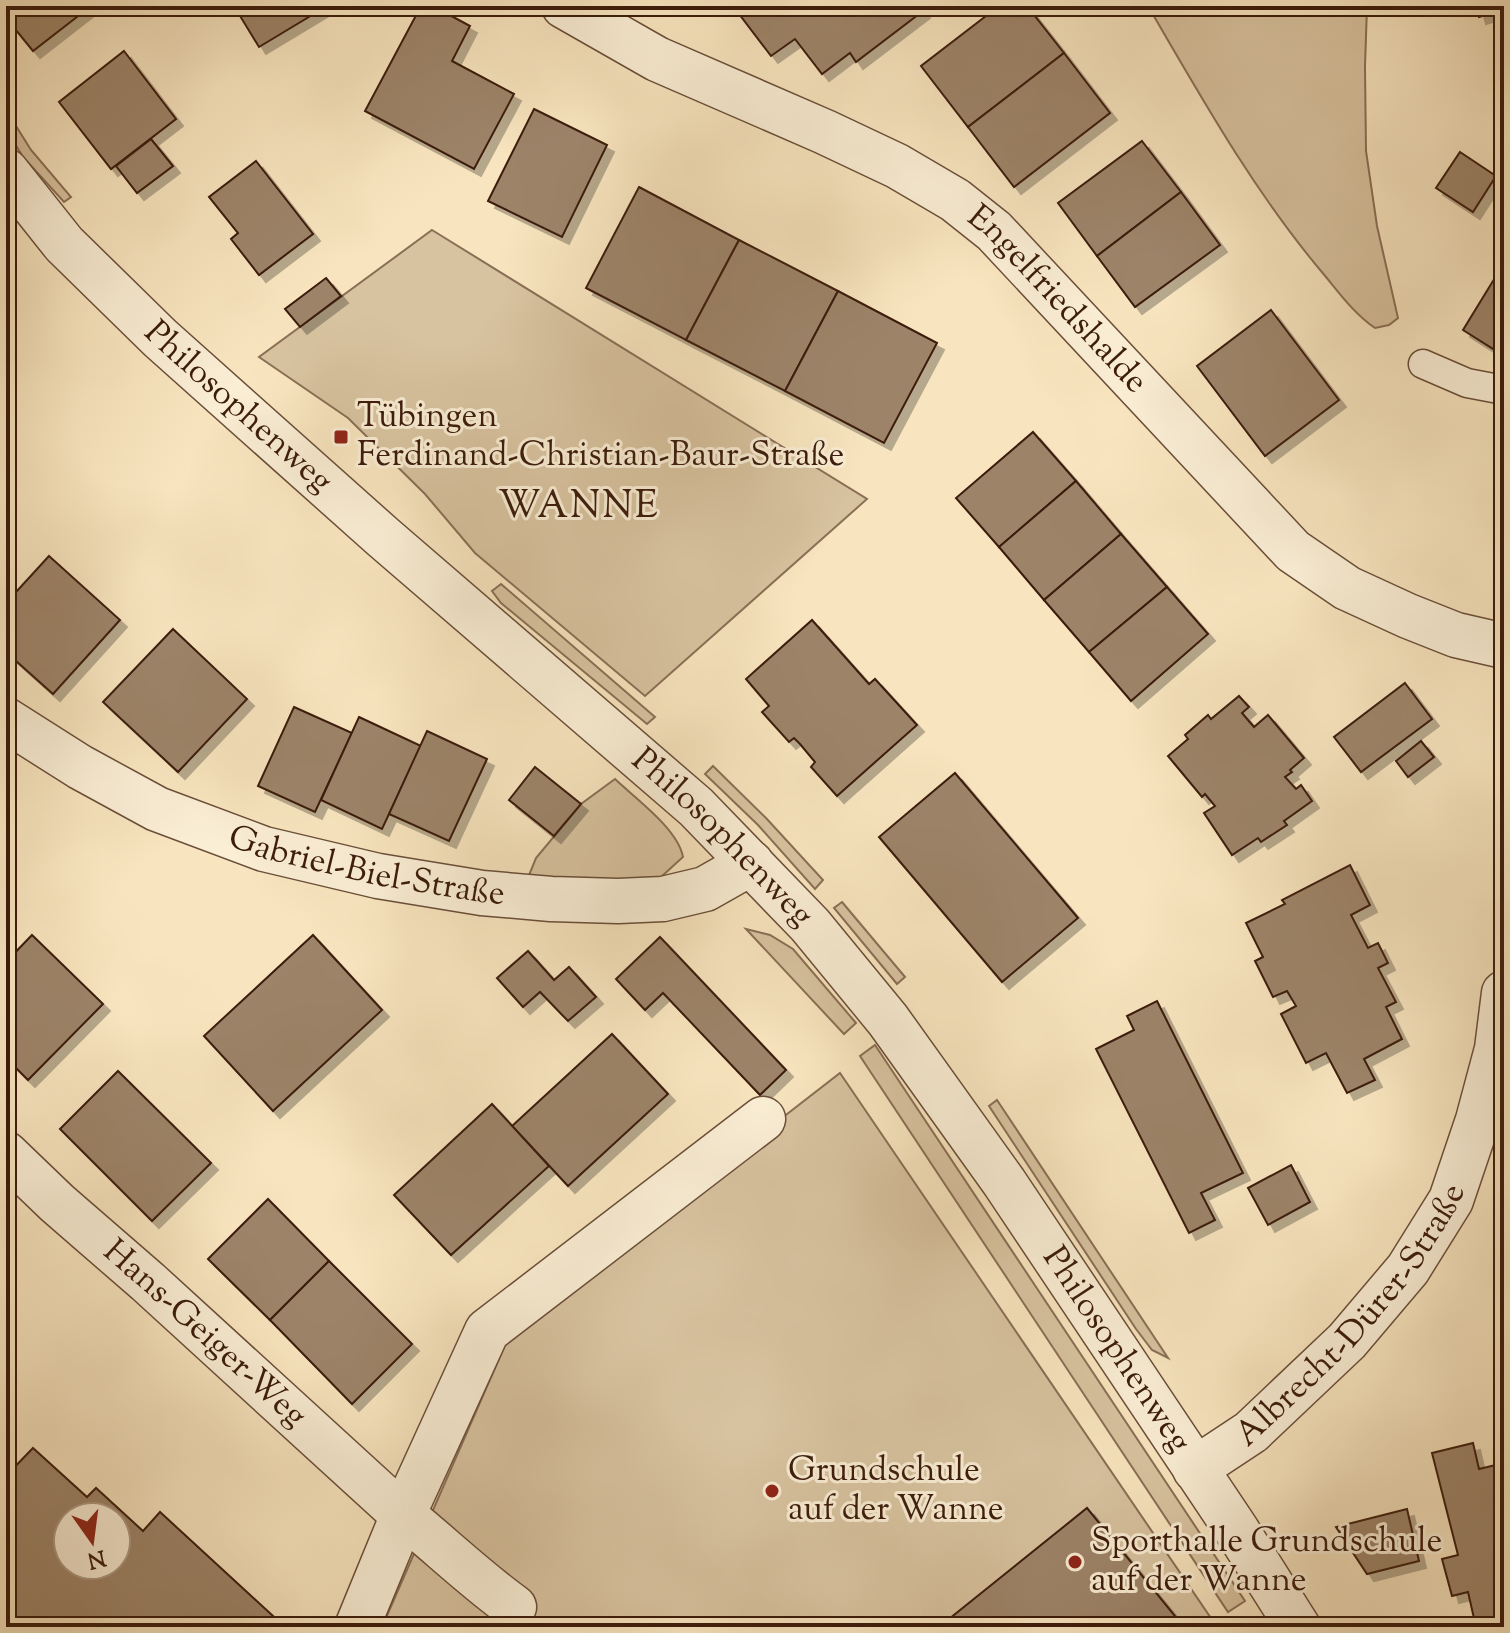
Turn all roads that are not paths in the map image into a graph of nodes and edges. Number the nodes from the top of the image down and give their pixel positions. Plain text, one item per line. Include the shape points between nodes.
1 (564, 6) edge
2 (6, 171) edge
3 (1423, 364) dead end
4 (1504, 390) edge
5 (1504, 646) edge
6 (6, 720) edge
7 (751, 863) junction
8 (1504, 994) edge
9 (763, 1119) dead end
10 (6, 1154) edge
11 (1195, 1469) junction
12 (403, 1515) junction
13 (514, 1607) dead end
14 (357, 1627) edge
15 (1298, 1627) edge

1 - 5 street, Engelfriedshalde via 657,59 897,166 955,200 1027,265 1293,551 1347,588 1408,616
2 - 7 street, Philosophenweg via 64,244 160,338 696,807
3 - 4 lane via 1467,383
6 - 7 street, Gabriel-Biel-Straße via 157,809 264,849 378,876 482,893 618,901 663,899 705,889
7 - 11 street, Philosophenweg via 888,1020 1004,1182
8 - 11 street, Albrecht-Dürer-Straße via 1497,1049 1451,1200 1408,1269 1347,1341 1251,1432
9 - 12 street via 487,1331
10 - 12 street, Hans-Geiger-Weg
11 - 15 street, Philosophenweg
12 - 13 street, Hans-Geiger-Weg
12 - 14 street

